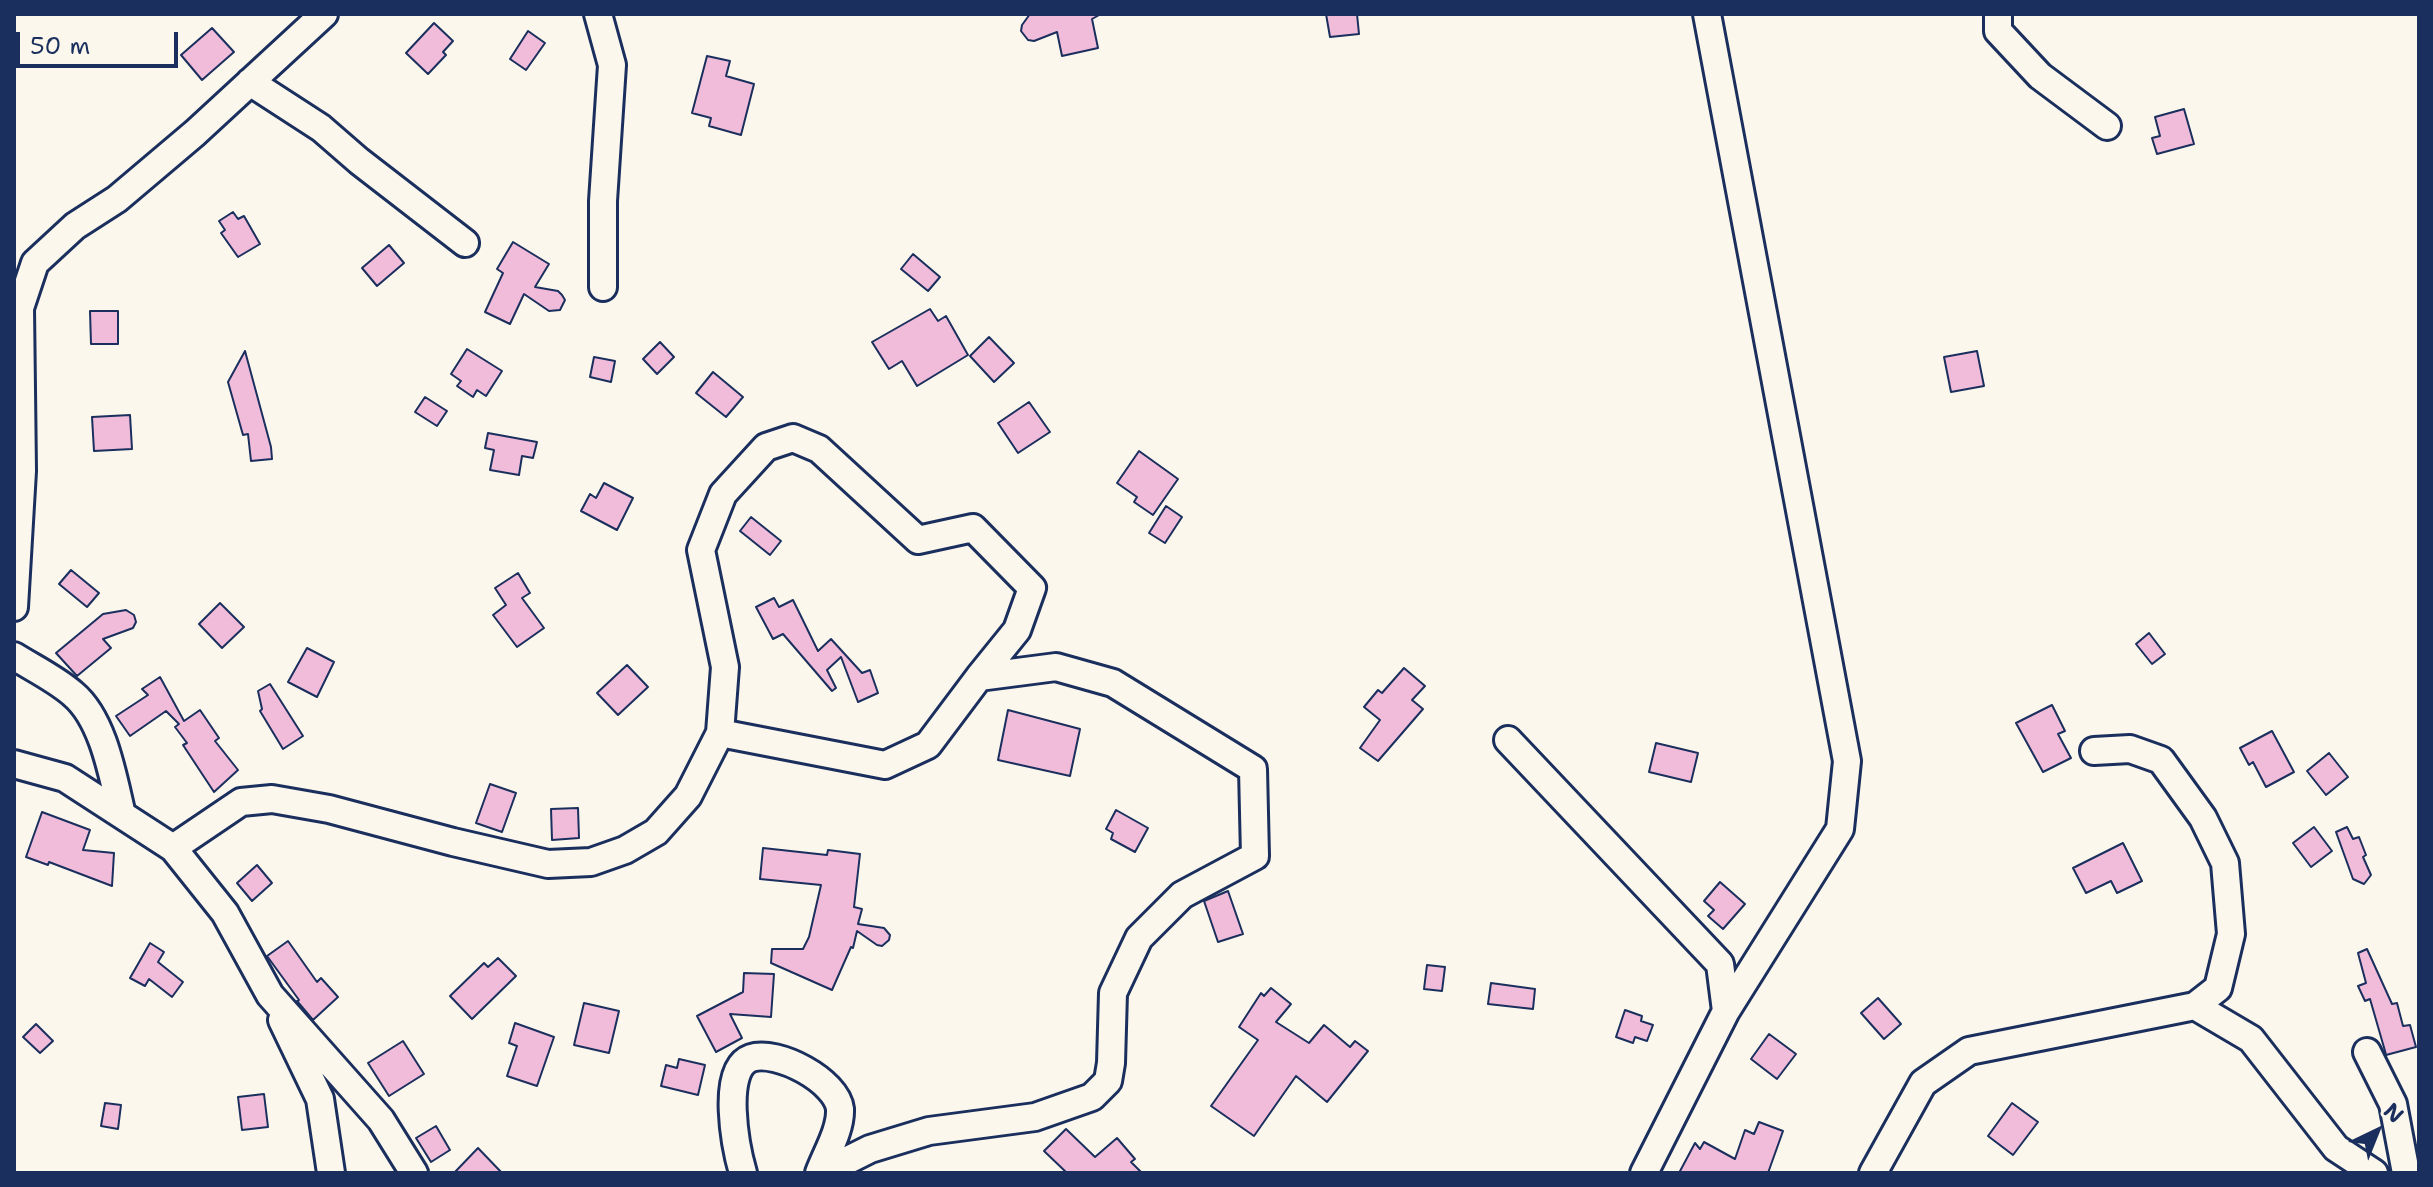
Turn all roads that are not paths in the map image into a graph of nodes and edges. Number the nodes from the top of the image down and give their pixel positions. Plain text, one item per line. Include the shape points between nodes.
1 (324, 14) edge
2 (598, 14) edge
3 (1707, 14) edge
4 (1998, 14) edge
5 (250, 82) junction
6 (2107, 126) dead end
7 (465, 243) dead end
8 (603, 287) dead end
9 (18, 403) edge
10 (14, 607) edge
11 (14, 656) edge
12 (979, 677) junction
13 (720, 733) junction
14 (1508, 740) dead end
15 (2094, 751) dead end
16 (14, 764) edge
17 (122, 815) junction
18 (173, 848) junction
19 (270, 995) junction
20 (2195, 1006) junction
21 (1726, 1011) junction
22 (2367, 1052) dead end
23 (331, 1173) edge
24 (414, 1173) edge
25 (743, 1173) edge
26 (820, 1173) edge
27 (1644, 1173) edge
28 (1873, 1173) edge
29 (2374, 1173) edge
30 (2406, 1173) edge

1 - 5 street
2 - 8 street via 612,65
3 - 21 street via 1847,761 1840,829
4 - 6 street via 1998,31 2040,76
5 - 7 street via 321,128
5 - 9 street via 166,158 35,263 20,308
9 - 10 street via 22,471
11 - 17 street via 75,695 87,712 106,750
12 - 13 street via 928,745 885,765
12 - 13 street via 1017,630 1032,588 973,528 918,540 819,449 793,438 766,447 723,494 701,550 725,667
12 - 26 street via 1056,667 1113,683 1253,769 1255,856 1182,895 1139,938 1113,993 1108,1081 1092,1097 1035,1117 929,1131 870,1149
13 - 18 street via 688,796 656,832 591,862 548,864 272,799 241,802
14 - 21 street via 1720,964
15 - 20 street via 2130,749 2161,760 2203,818 2225,863 2231,934 2218,988
16 - 17 street via 65,778
17 - 18 street
18 - 19 street via 225,913
19 - 23 street via 320,1099
19 - 24 street via 381,1120
20 - 28 street via 1969,1051 1923,1083
20 - 29 street via 2251,1039 2336,1148
21 - 27 street
22 - 30 street via 2393,1104
25 - 26 street via 734,1134 739,1069 749,1058 771,1055 810,1074 837,1098 835,1134

